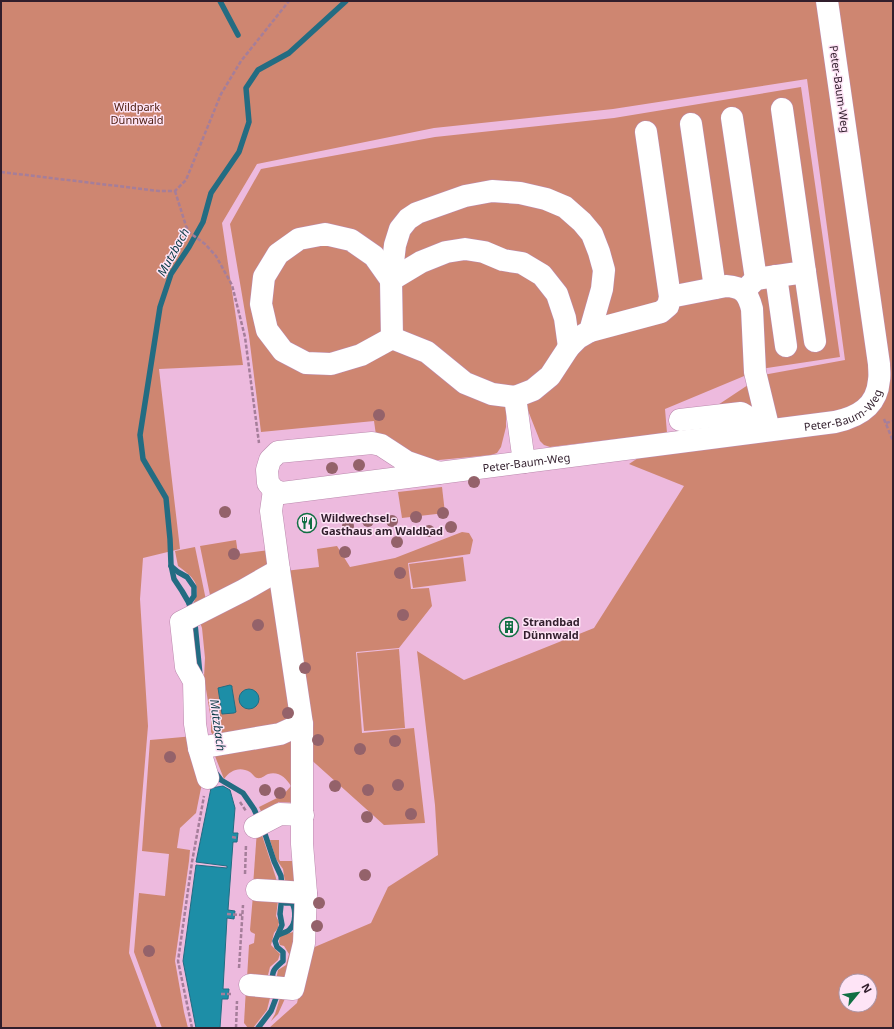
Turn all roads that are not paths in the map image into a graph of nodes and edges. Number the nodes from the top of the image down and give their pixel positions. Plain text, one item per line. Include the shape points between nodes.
1 (827, 1) edge
2 (782, 109) dead end
3 (732, 118) dead end
4 (691, 124) dead end
5 (646, 132) dead end
6 (805, 272) junction
7 (392, 280) junction
8 (758, 282) junction
9 (715, 288) junction
10 (670, 297) junction
11 (590, 331) junction
12 (392, 338) junction
13 (816, 341) dead end
14 (569, 346) junction
15 (786, 346) dead end
16 (515, 397) junction
17 (680, 420) dead end
18 (769, 430) junction
19 (524, 462) junction
20 (439, 473) junction
21 (274, 490) junction
22 (279, 570) junction
23 (302, 724) junction
24 (206, 747) junction
25 (208, 778) road end
26 (303, 815) junction
27 (253, 830) road end
28 (248, 889) road end
29 (290, 892) junction
30 (254, 984) road end

1 - 18 street, Peter-Baum-Weg via 879,364 878,391 866,409 856,416 835,422
2 - 6 street
3 - 8 street
4 - 9 street
5 - 10 street
6 - 8 street
6 - 13 street
7 - 11 street via 395,245 400,229 417,213 465,196 492,191 520,193 546,199 565,207 582,222 592,234 599,252 604,270 602,289
7 - 12 street
7 - 12 street via 374,256 352,240 325,234 299,239 278,254 264,277 261,304 268,330 283,351 306,362 331,364 361,355
7 - 14 street via 421,262 446,252 465,249 522,263 542,275 557,294 565,318
8 - 9 street
8 - 15 street
8 - 18 street via 750,299 755,372
9 - 10 street
10 - 11 street via 668,306 661,312
11 - 14 street
12 - 16 street via 427,352 465,383 492,394
14 - 16 street via 550,376 533,390
16 - 19 street
17 - 18 street via 740,413
18 - 19 street, Peter-Baum-Weg
19 - 20 street, Peter-Baum-Weg
20 - 21 street, Peter-Baum-Weg via 282,493
20 - 21 street, Peter-Baum-Weg via 407,462 381,444 372,442 278,452 270,460 267,470 268,483
21 - 22 street via 271,510
22 - 23 street
22 - 24 street via 186,619 184,668 194,681 196,724
23 - 24 street via 280,734
23 - 26 street
24 - 25 street
26 - 27 street via 280,814
26 - 29 street via 302,844
28 - 29 street
29 - 30 street via 304,942 293,989

